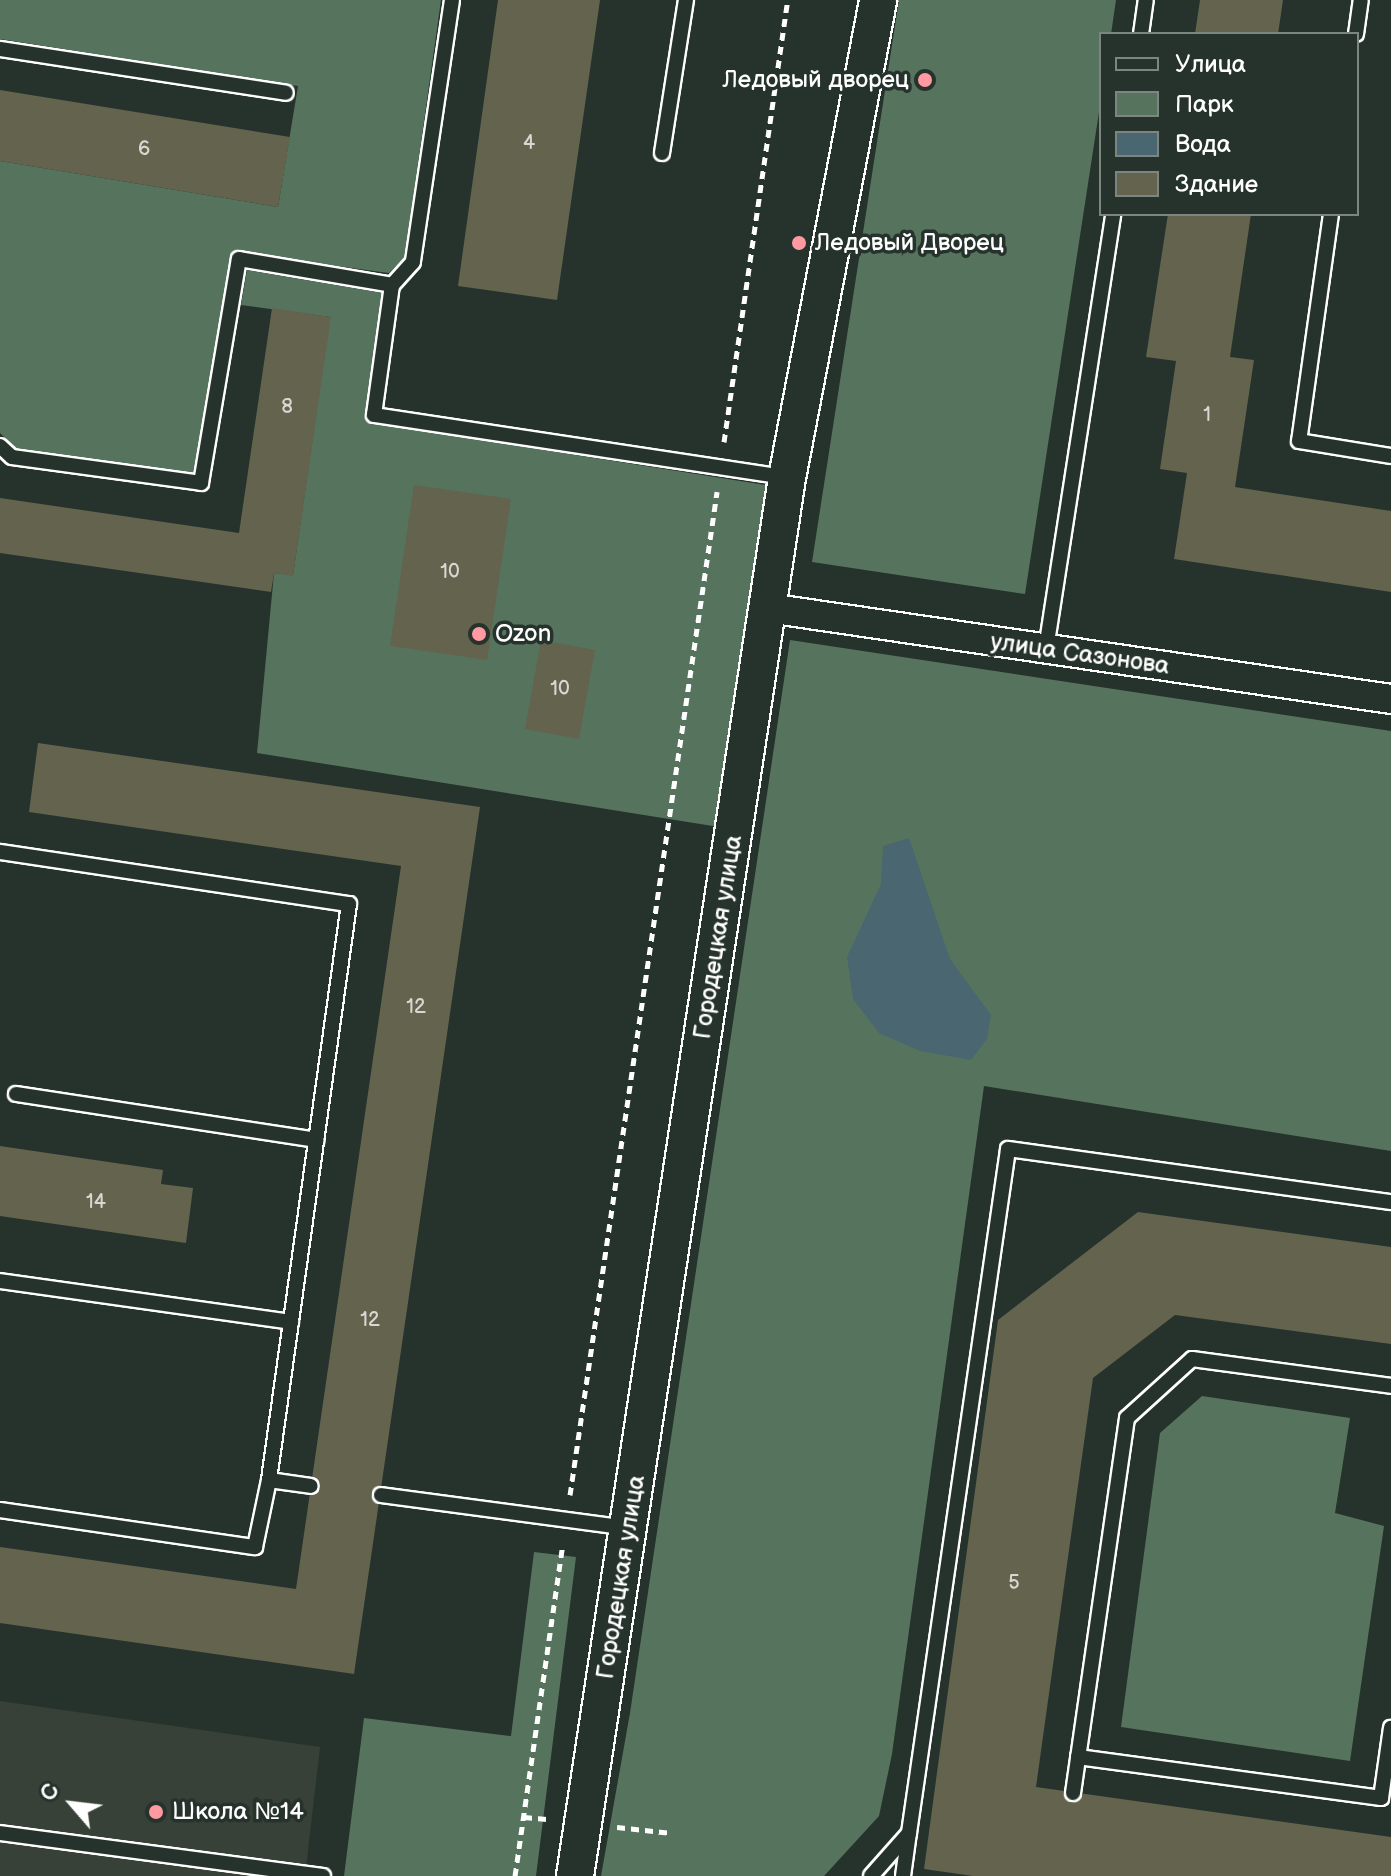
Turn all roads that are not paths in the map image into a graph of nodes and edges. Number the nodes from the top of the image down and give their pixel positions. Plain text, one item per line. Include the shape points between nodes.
1 (452, 0) edge
2 (686, 0) edge
3 (878, 0) edge
4 (1146, 0) edge
5 (1361, 0) edge
6 (1141, 32) edge
7 (1356, 32) edge
8 (0, 49) edge
9 (286, 93) dead end
10 (662, 153) dead end
11 (1113, 216) edge
12 (1331, 216) edge
13 (392, 285) junction
14 (0, 446) edge
15 (1391, 456) edge
16 (787, 478) junction
17 (768, 608) junction
18 (1046, 649) junction
19 (1391, 699) edge
20 (0, 852) edge
21 (16, 1094) dead end
22 (316, 1140) junction
23 (1391, 1202) edge
24 (0, 1281) edge
25 (291, 1322) junction
26 (1391, 1386) edge
27 (269, 1480) junction
28 (311, 1486) dead end
29 (381, 1495) dead end
30 (0, 1510) edge
31 (628, 1528) junction
32 (1391, 1728) edge
33 (1078, 1757) junction
34 (1073, 1793) dead end
35 (0, 1833) edge
36 (909, 1833) junction
37 (323, 1876) edge
38 (575, 1876) edge
39 (871, 1876) edge
40 (903, 1876) edge

1 - 13 lane via 413,262
2 - 10 lane
3 - 16 street, Городецкая улица
4 - 6 lane
5 - 7 lane
8 - 9 lane
11 - 18 lane
12 - 15 lane via 1299,441
13 - 14 lane via 239,259 201,483 12,457
13 - 16 lane via 374,415
16 - 17 street, Городецкая улица
17 - 18 street, улица Сазонова
17 - 31 street, Городецкая улица
18 - 19 street, улица Сазонова
20 - 22 lane via 349,904
21 - 22 lane
22 - 25 lane
23 - 36 lane via 1008,1149
24 - 25 lane
25 - 27 lane
26 - 33 lane via 1192,1359 1127,1418
27 - 28 lane
27 - 30 lane via 255,1547
29 - 31 lane
31 - 38 street, Городецкая улица
32 - 33 lane via 1381,1798
33 - 34 lane
35 - 37 lane
36 - 39 lane
36 - 40 lane

